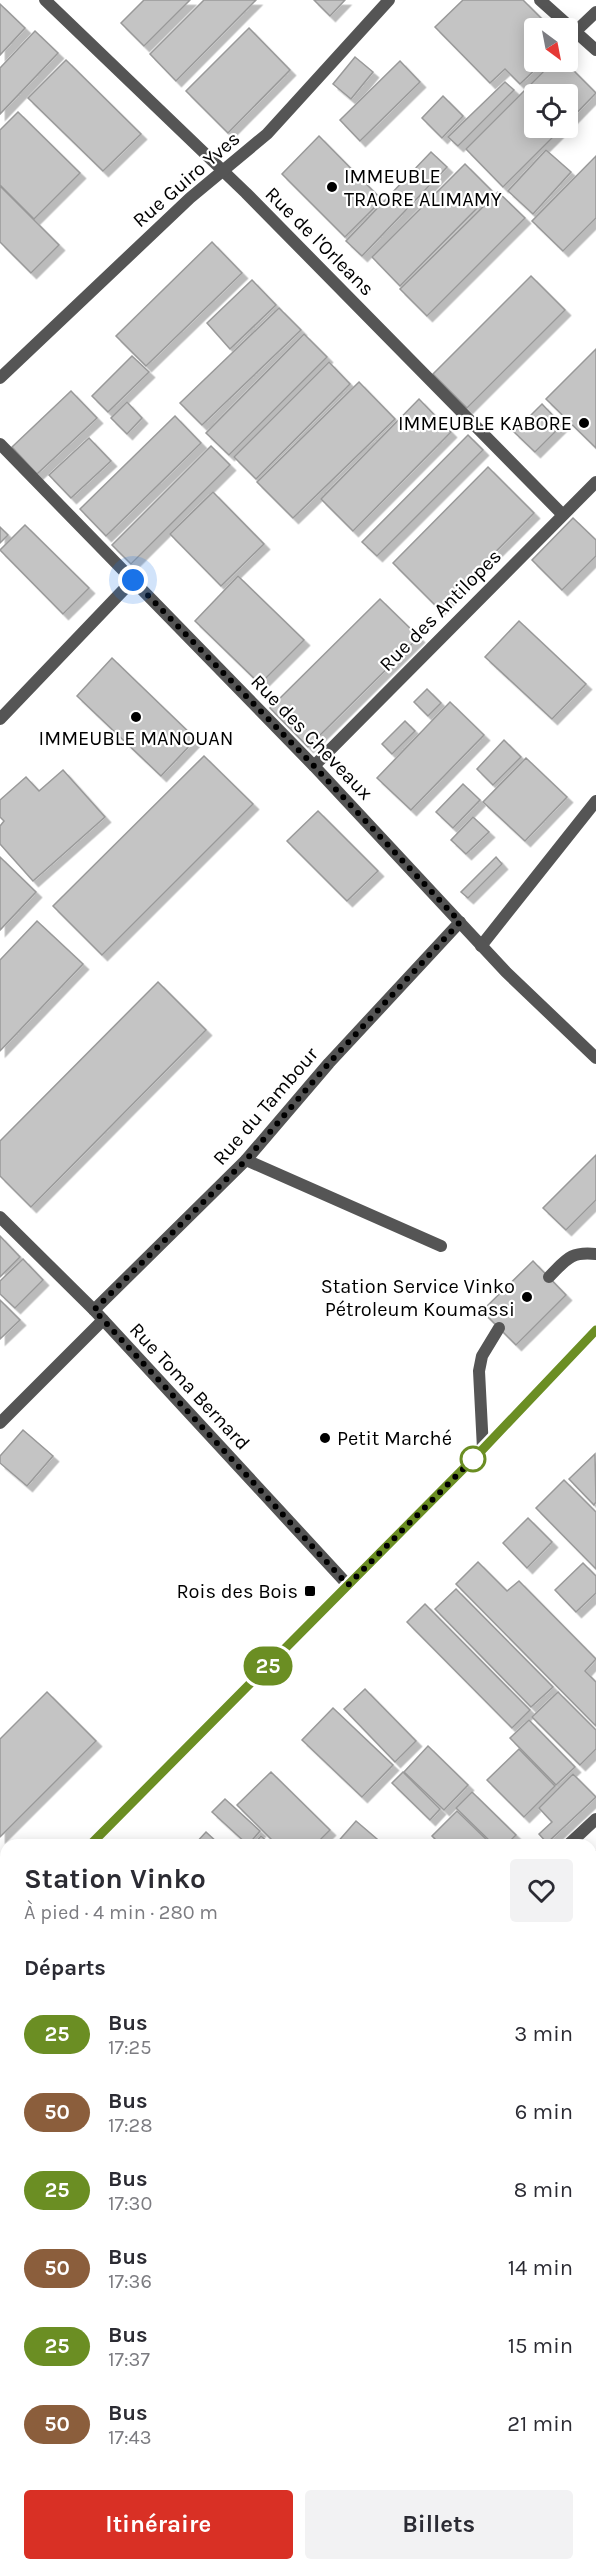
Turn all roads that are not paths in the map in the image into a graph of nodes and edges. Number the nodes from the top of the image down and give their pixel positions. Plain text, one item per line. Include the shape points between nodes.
1 (45, 0) edge
2 (390, 0) edge
3 (540, 0) edge
4 (596, 12) edge
5 (561, 18) edge
6 (578, 29) edge
7 (578, 33) edge
8 (596, 50) edge
9 (223, 172) junction
10 (0, 378) edge
11 (0, 444) edge
12 (596, 482) edge
13 (562, 514) junction
14 (133, 580) junction
15 (0, 719) edge
16 (314, 766) junction
17 (596, 801) edge
18 (460, 922) junction
19 (481, 946) junction
20 (596, 1058) edge
21 (246, 1160) junction
22 (0, 1217) edge
23 (441, 1246) dead end
24 (596, 1254) edge
25 (549, 1277) dead end
26 (94, 1310) junction
27 (103, 1320) junction
28 (499, 1328) dead end
29 (596, 1330) edge
30 (0, 1423) edge
31 (483, 1449) junction
32 (348, 1585) junction
33 (596, 1819) edge
34 (96, 1839) edge
35 (574, 1839) edge

1 - 9 street, Rue de l'Orleans
2 - 9 street, Rue Guiro Yves via 267,134
3 - 5 street
4 - 6 street
7 - 8 street
9 - 10 street, Rue Guiro Yves via 190,198
9 - 13 street, Rue de l'Orleans
11 - 14 street, Rue des Cheveaux
12 - 13 street, Rue des Antilopes
13 - 16 street, Rue des Antilopes
14 - 15 street
14 - 16 street, Rue des Cheveaux
16 - 18 street, Rue des Cheveaux
17 - 19 street
18 - 19 street, Rue des Cheveaux
18 - 21 street, Rue du Tambour via 329,1063
19 - 20 street, Rue des Cheveaux
21 - 23 street
21 - 26 street, Rue du Tambour
22 - 26 street, Rue Toma Bernard
24 - 25 street via 570,1255
26 - 27 street, Rue Toma Bernard
27 - 30 street
27 - 32 street, Rue Toma Bernard
28 - 31 street via 478,1371
29 - 31 street
31 - 32 street
32 - 34 street
33 - 35 street

